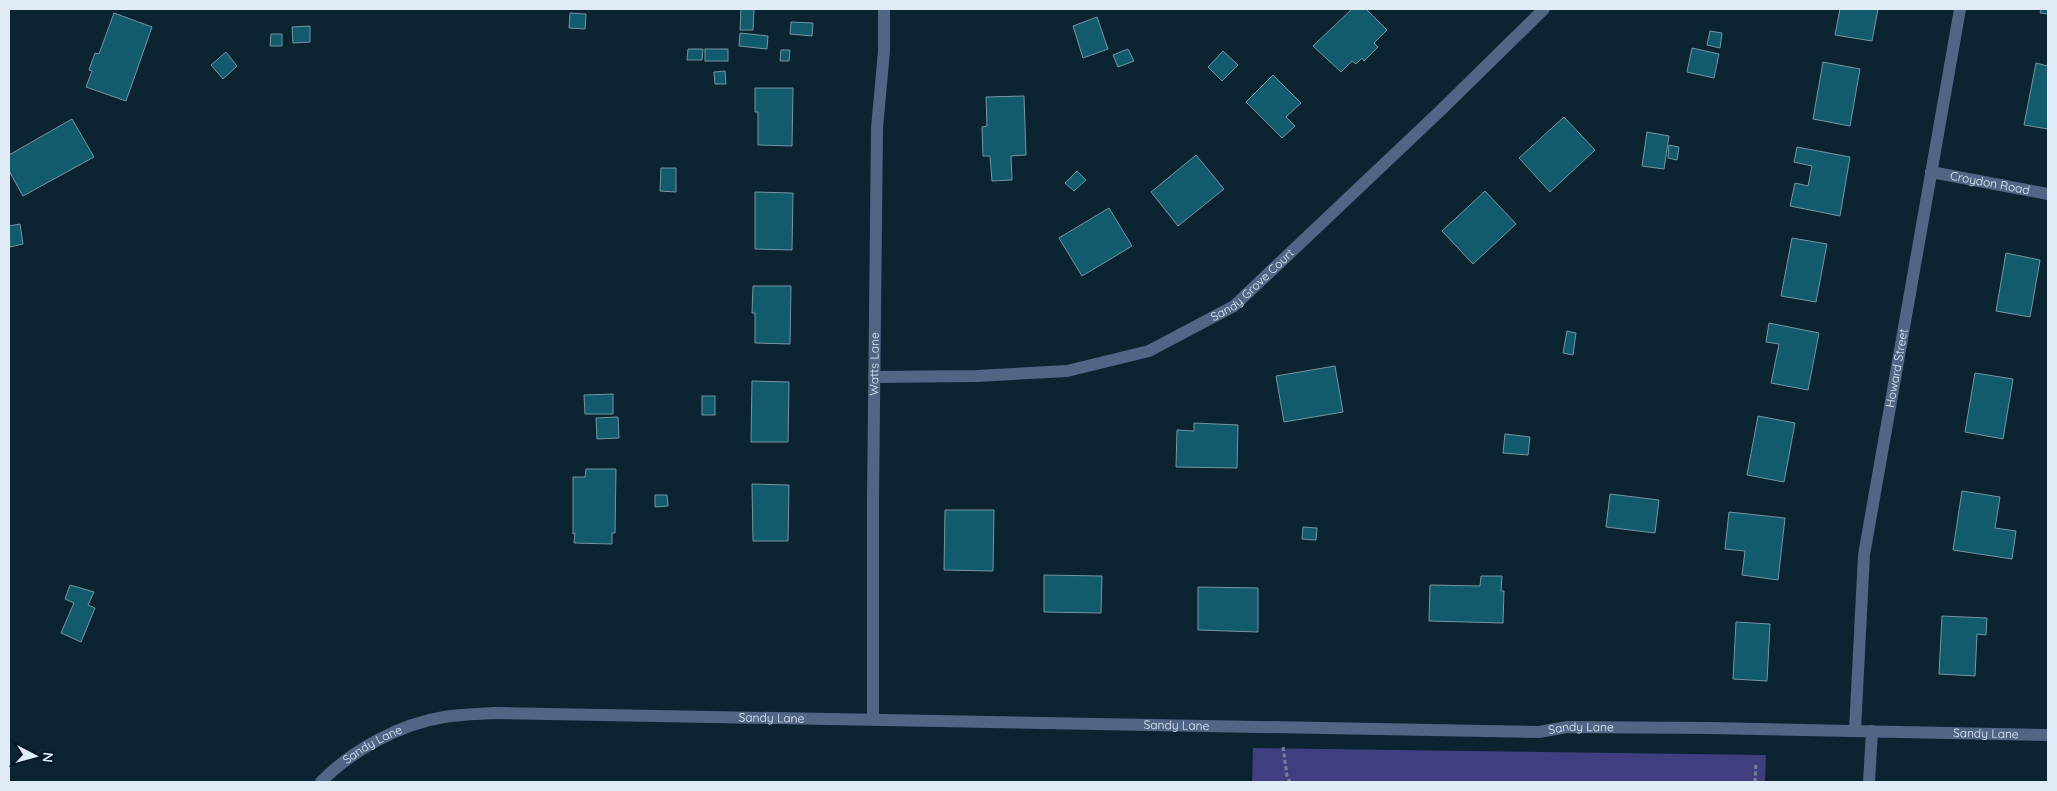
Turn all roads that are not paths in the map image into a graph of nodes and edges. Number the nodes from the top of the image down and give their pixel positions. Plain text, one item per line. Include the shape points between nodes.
1 (884, 9) edge
2 (1544, 9) edge
3 (1960, 9) edge
4 (1931, 172) junction
5 (2048, 194) edge
6 (874, 378) junction
7 (873, 719) junction
8 (1855, 730) junction
9 (1872, 731) junction
10 (2048, 735) edge
11 (321, 782) edge
12 (1868, 782) edge

1 - 6 street, Watts Lane via 877,128
2 - 6 street, Sandy Grove Court via 1234,306 1149,351 1067,371
3 - 4 street, Howard Street
4 - 5 street, Croydon Road
4 - 8 street, Howard Street via 1864,555
6 - 7 street, Watts Lane
7 - 8 street, Sandy Lane via 1539,732 1567,727
7 - 11 street, Sandy Lane via 494,713 444,717 391,733 366,746
8 - 9 street, Sandy Lane
9 - 10 street, Sandy Lane
9 - 12 street

